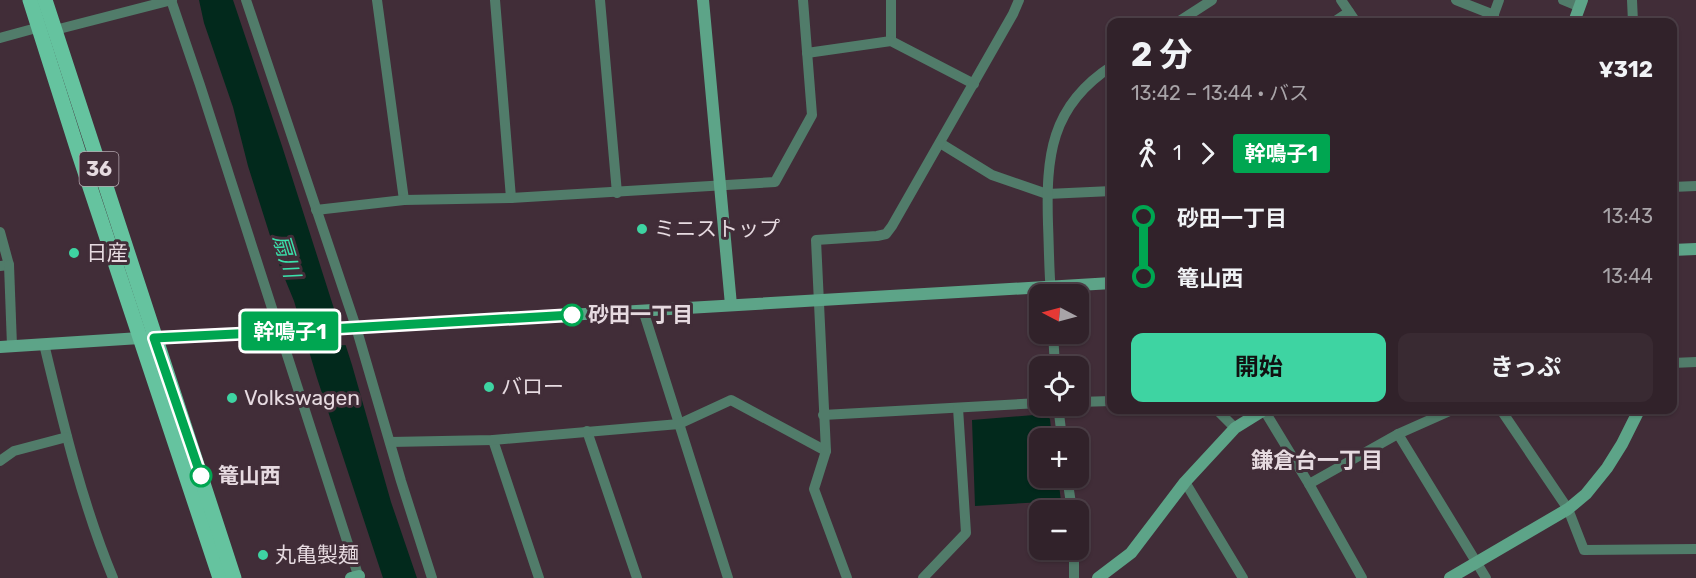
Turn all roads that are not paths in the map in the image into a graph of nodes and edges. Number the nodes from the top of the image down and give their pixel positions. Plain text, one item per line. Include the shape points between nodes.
1 (30, 0) edge
2 (45, 0) edge
3 (171, 0) edge
4 (246, 0) edge
5 (377, 0) edge
6 (495, 0) edge
7 (600, 0) edge
8 (704, 0) edge
9 (803, 0) edge
10 (891, 0) edge
11 (1019, 0) edge
12 (1212, 0) edge
13 (1341, 0) edge
14 (1456, 0) edge
15 (1499, 0) edge
16 (1563, 0) edge
17 (1632, 0) edge
18 (1581, 3) edge
19 (1349, 12) junction
20 (1184, 18) edge
21 (1340, 18) edge
22 (1353, 18) edge
23 (1491, 18) edge
24 (1493, 18) edge
25 (1575, 18) edge
26 (1633, 18) edge
27 (47, 29) junction
28 (0, 38) edge
29 (891, 41) junction
30 (807, 53) junction
31 (1107, 69) edge
32 (974, 84) junction
33 (940, 143) junction
34 (720, 186) junction
35 (1696, 186) edge
36 (1677, 187) edge
37 (1107, 191) edge
38 (617, 193) junction
39 (1047, 194) junction
40 (511, 198) junction
41 (404, 200) junction
42 (316, 210) junction
43 (0, 231) edge
44 (1696, 249) edge
45 (1677, 250) edge
46 (4, 265) edge
47 (1050, 284) edge
48 (1107, 284) edge
49 (1089, 286) edge
50 (1029, 291) edge
51 (818, 300) junction
52 (731, 305) junction
53 (644, 310) junction
54 (356, 327) junction
55 (279, 332) junction
56 (147, 338) junction
57 (44, 344) junction
58 (6, 346) edge
59 (1696, 362) edge
60 (1677, 363) edge
61 (1107, 401) edge
62 (1089, 402) edge
63 (1029, 404) edge
64 (958, 408) junction
65 (1221, 414) edge
66 (1258, 414) edge
67 (1266, 414) edge
68 (1443, 414) edge
69 (1504, 414) edge
70 (1637, 414) edge
71 (823, 415) junction
72 (679, 424) junction
73 (1235, 428) junction
74 (587, 431) junction
75 (1398, 434) junction
76 (67, 436) junction
77 (493, 440) junction
78 (390, 442) junction
79 (826, 451) junction
80 (0, 461) edge
81 (1185, 482) junction
82 (1309, 484) junction
83 (1568, 509) junction
84 (1696, 549) edge
85 (1074, 560) edge
86 (1477, 562) junction
87 (356, 577) edge
88 (113, 578) edge
89 (220, 578) edge
90 (234, 578) edge
91 (432, 578) edge
92 (539, 578) edge
93 (637, 578) edge
94 (728, 578) edge
95 (847, 578) edge
96 (922, 578) edge
97 (1074, 578) edge
98 (1098, 578) edge
99 (1243, 578) edge
100 (1362, 578) edge
101 (1450, 578) edge
102 (1486, 578) edge

1 - 27 main road, 36
2 - 27 main road, 36
3 - 27 street
3 - 55 street
4 - 42 street
5 - 41 street
6 - 40 street
7 - 38 street
8 - 34 street
9 - 30 street
10 - 29 street
11 - 32 street
12 - 20 street
13 - 19 street
14 - 23 street
15 - 24 street
16 - 18 street
17 - 26 street
18 - 25 street
19 - 21 street
19 - 22 street
27 - 28 street
27 - 56 main road, 36
29 - 30 street
29 - 32 street
30 - 34 street via 812,115 775,183
31 - 39 street via 1082,89 1062,118 1049,158
32 - 33 street
33 - 39 street via 992,175
33 - 51 street via 886,234 816,240
34 - 38 street
34 - 52 street
35 - 36 street
37 - 39 street
38 - 40 street
39 - 47 street
40 - 41 street
41 - 42 street
42 - 54 street
43 - 46 street
44 - 45 street
46 - 58 street
48 - 49 street
50 - 51 street
51 - 52 street
51 - 71 street
52 - 53 street
53 - 54 street
53 - 72 street
54 - 55 street
54 - 78 street
55 - 56 street
55 - 87 street
56 - 57 street
56 - 89 main road, 36
56 - 90 main road, 36 via 186,430
57 - 58 street
57 - 76 street
59 - 60 street
61 - 62 street
63 - 64 street
64 - 71 street
64 - 96 street via 966,532
65 - 73 street
66 - 73 street
67 - 82 street
68 - 75 street
69 - 83 street
70 - 83 street via 1607,468
71 - 79 street
72 - 74 street
72 - 79 street via 731,400
72 - 94 street
73 - 81 street
74 - 77 street
74 - 93 street
75 - 82 street
75 - 86 street
76 - 80 street via 14,451
76 - 88 street
77 - 78 street
77 - 92 street
78 - 91 street
79 - 95 street via 814,489
81 - 98 street via 1131,553
81 - 99 street
82 - 100 street
83 - 84 street via 1584,550
83 - 86 street
85 - 97 street
86 - 101 street
86 - 102 street

